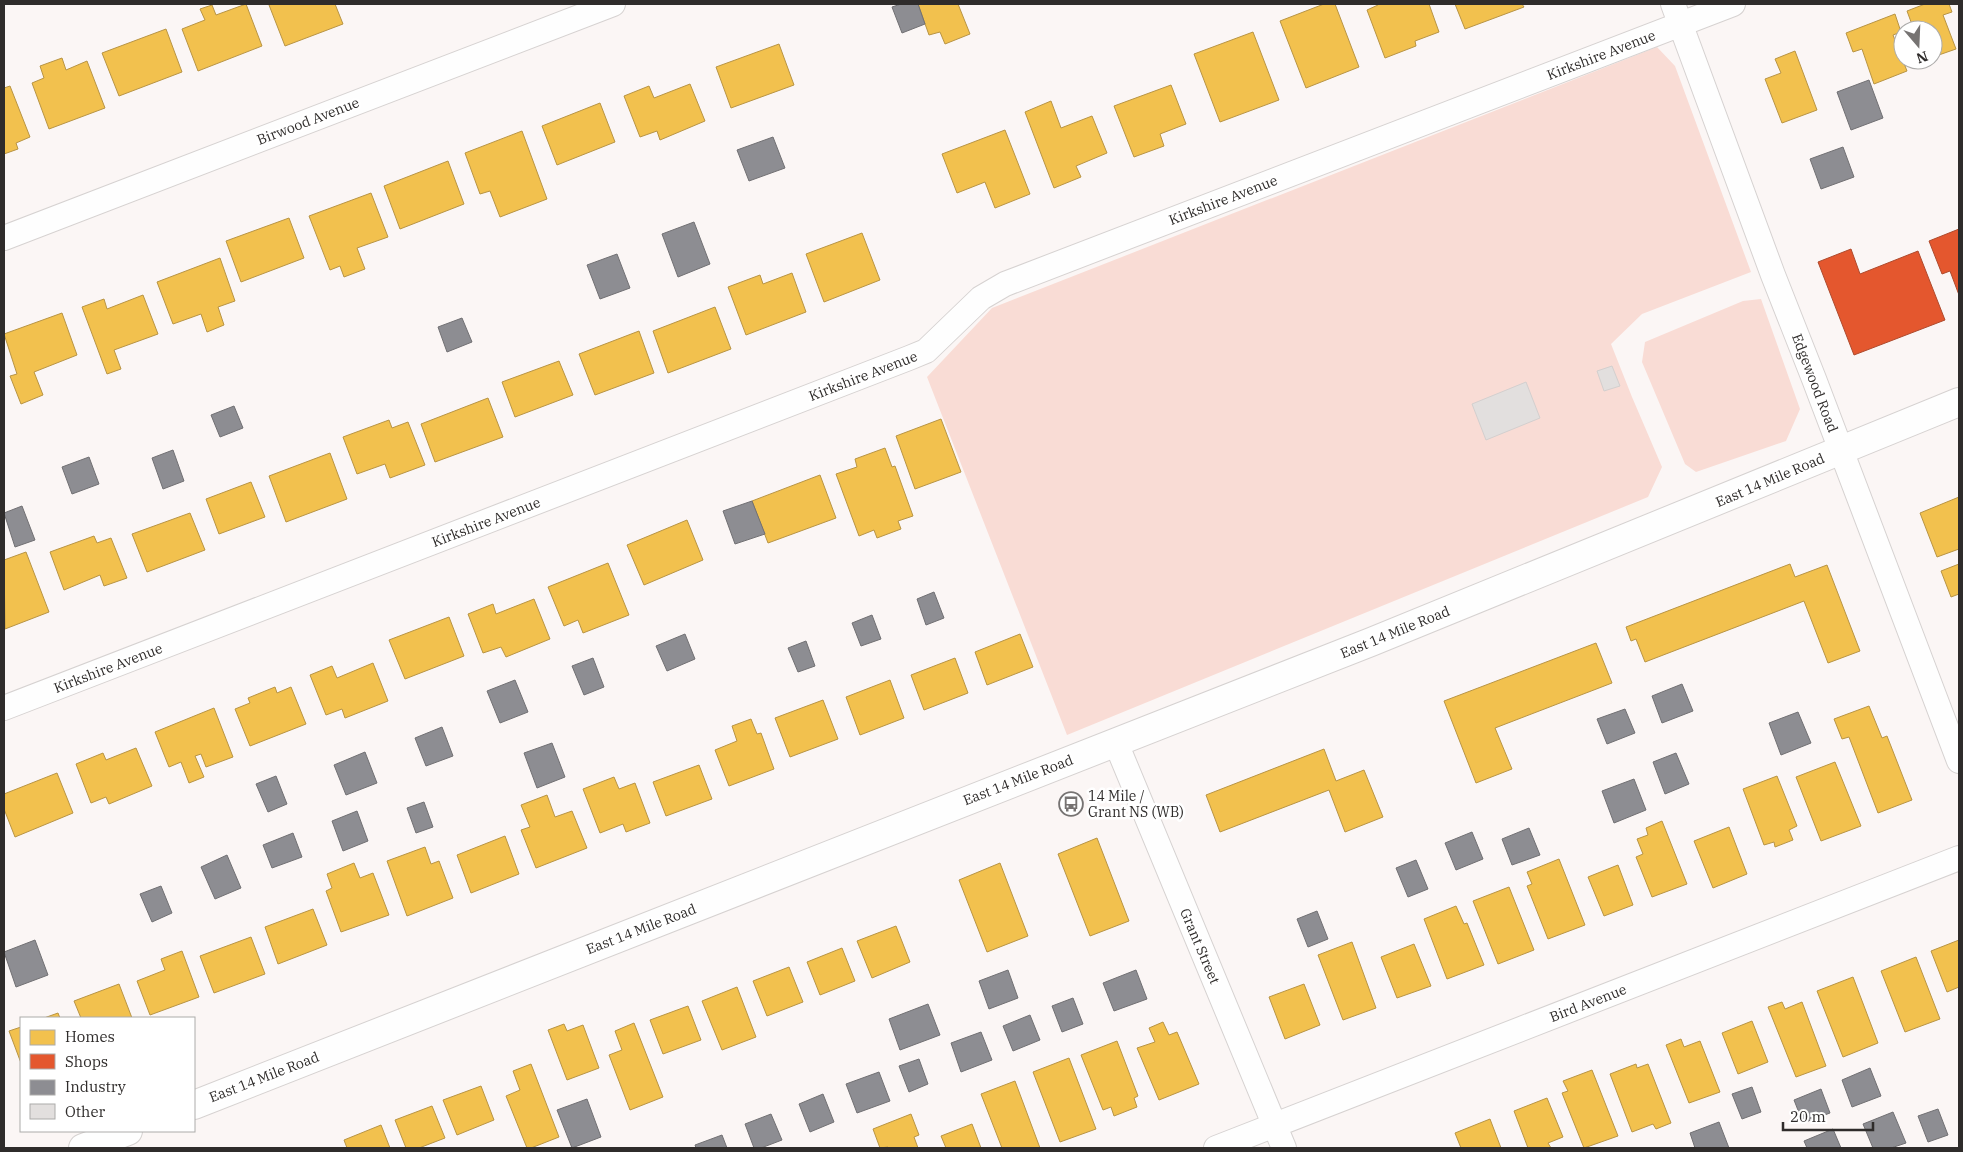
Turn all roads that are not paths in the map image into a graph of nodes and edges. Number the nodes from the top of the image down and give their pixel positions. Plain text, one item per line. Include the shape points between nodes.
1 (613, 4) edge
2 (1733, 4) edge
3 (1677, 14) edge
4 (4, 238) edge
5 (1959, 402) edge
6 (1840, 451) junction
7 (4, 708) edge
8 (1116, 742) junction
9 (1959, 761) edge
10 (1959, 858) edge
11 (195, 1105) edge
12 (1275, 1126) junction
13 (125, 1132) edge
14 (83, 1148) edge
15 (1216, 1148) edge
16 (1284, 1148) edge

1 - 4 street, Birwood Avenue
2 - 3 street, Kirkshire Avenue
3 - 6 street, Edgewood Road
3 - 7 street, Kirkshire Avenue via 1005,284 982,298 926,351
5 - 6 main road, East 14 Mile Road
6 - 8 main road, East 14 Mile Road via 1380,639
6 - 9 street, Edgewood Road
8 - 11 main road, East 14 Mile Road
8 - 12 street, Grant Street
10 - 12 street, Bird Avenue
12 - 15 street, Bird Avenue
12 - 16 street, Grant Street
13 - 14 main road

